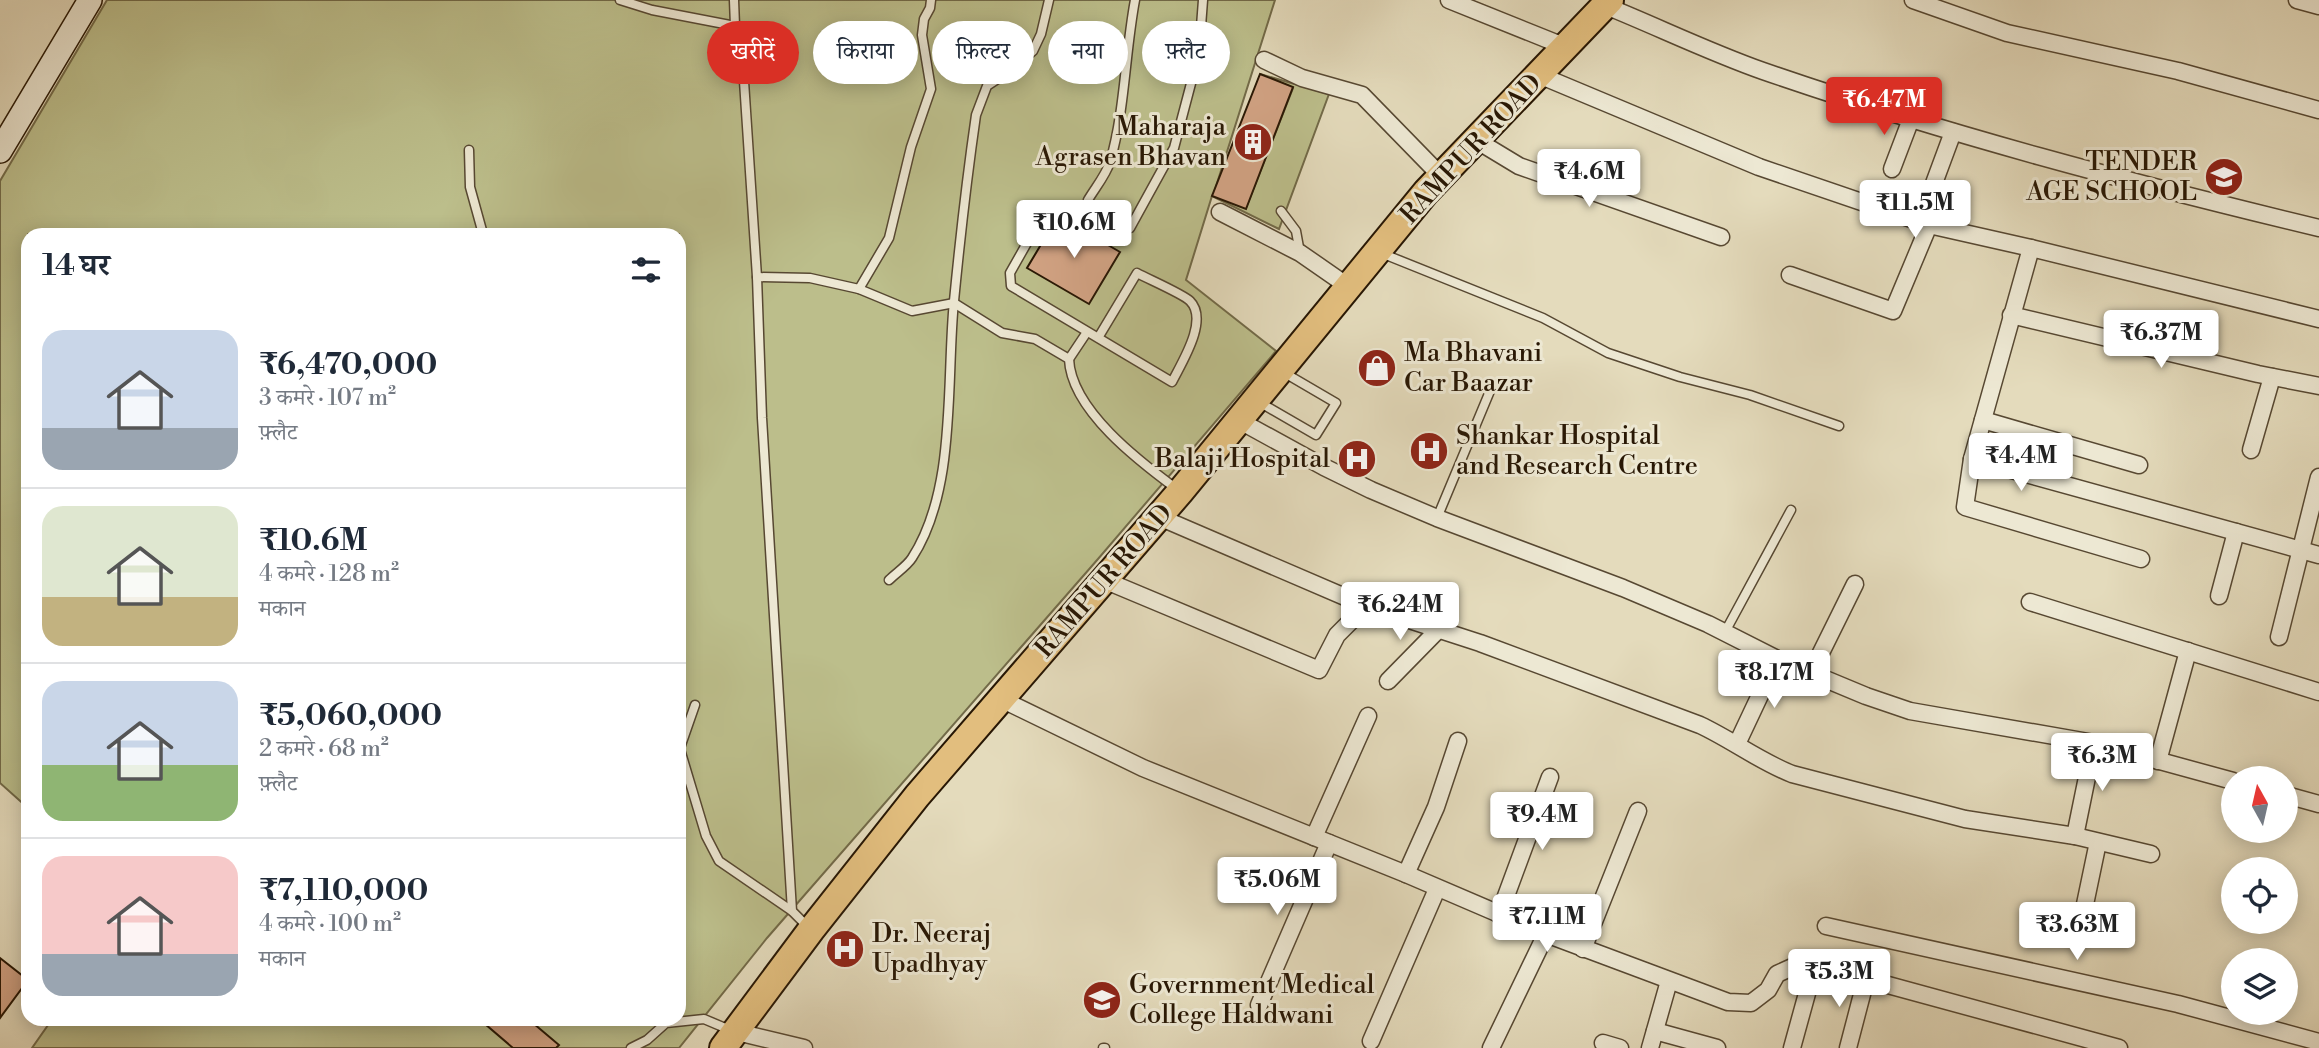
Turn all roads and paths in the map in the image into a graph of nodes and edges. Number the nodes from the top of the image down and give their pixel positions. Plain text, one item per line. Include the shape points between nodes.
1 (90, 0) edge
2 (620, 0) edge
3 (734, 0) edge
4 (931, 0) edge
5 (1049, 0) edge
6 (1135, 0) edge
7 (1203, 0) edge
8 (1449, 0) edge
9 (1913, 0) edge
10 (2297, 0) edge
11 (1608, 3) edge
12 (2319, 6) edge
13 (709, 21) edge
14 (735, 21) edge
15 (1566, 47) junction
16 (1264, 60) dead end
17 (1539, 75) junction
18 (744, 84) edge
19 (2319, 110) edge
20 (1911, 119) junction
21 (1953, 132) junction
22 (1476, 140) junction
23 (468, 150) dead end
24 (0, 151) edge
25 (1892, 169) dead end
26 (1441, 176) junction
27 (1933, 186) dead end
28 (1088, 200) dead end
29 (1281, 211) dead end
30 (1220, 212) dead end
31 (1929, 225) junction
32 (1036, 227) dead end
33 (481, 228) edge
34 (1130, 228) dead end
35 (2319, 228) edge
36 (1721, 237) dead end
37 (2031, 248) junction
38 (1378, 252) junction
39 (1300, 253) junction
40 (1790, 275) dead end
41 (757, 277) junction
42 (1349, 287) junction
43 (859, 289) junction
44 (954, 303) junction
45 (2011, 315) junction
46 (2319, 319) edge
47 (1087, 332) junction
48 (1098, 338) junction
49 (1069, 359) junction
50 (1281, 371) junction
51 (2273, 377) junction
52 (2319, 386) edge
53 (1490, 391) dead end
54 (1248, 411) junction
55 (1983, 419) junction
56 (1839, 426) dead end
57 (2251, 450) dead end
58 (1972, 459) junction
59 (2139, 465) dead end
60 (2319, 477) edge
61 (1180, 492) junction
62 (1791, 510) dead end
63 (1159, 517) junction
64 (1437, 518) junction
65 (2236, 532) junction
66 (2300, 549) junction
67 (2319, 555) edge
68 (2141, 559) dead end
69 (889, 580) dead end
70 (1104, 580) junction
71 (1855, 584) dead end
72 (2219, 596) dead end
73 (2030, 602) dead end
74 (1366, 606) junction
75 (1439, 629) junction
76 (1725, 632) junction
77 (2279, 637) dead end
78 (2188, 651) junction
79 (1777, 659) junction
80 (1811, 673) junction
81 (1388, 681) dead end
82 (2319, 692) edge
83 (1001, 699) junction
84 (695, 705) dead end
85 (1368, 716) dead end
86 (686, 730) edge
87 (1458, 741) dead end
88 (2094, 743) junction
89 (1737, 744) junction
90 (2158, 761) junction
91 (686, 768) edge
92 (1550, 777) dead end
93 (2221, 778) edge
94 (2298, 798) edge
95 (2319, 804) edge
96 (1638, 811) dead end
97 (2075, 836) junction
98 (1321, 840) junction
99 (2098, 842) junction
100 (2151, 855) dead end
101 (1406, 874) junction
102 (1437, 889) junction
103 (792, 911) junction
104 (1499, 915) junction
105 (1826, 926) dead end
106 (811, 930) junction
107 (2079, 933) dead end
108 (1546, 934) junction
109 (1583, 949) junction
110 (1814, 968) junction
111 (1866, 979) junction
112 (1670, 981) junction
113 (1259, 1005) dead end
114 (686, 1021) edge
115 (663, 1026) edge
116 (1655, 1031) junction
117 (730, 1040) edge
118 (1371, 1041) dead end
119 (2319, 1042) edge
120 (1603, 1043) dead end
121 (631, 1048) edge
122 (804, 1048) edge
123 (1491, 1048) edge
124 (1620, 1048) edge
125 (1650, 1048) edge
126 (1717, 1048) edge
127 (1791, 1048) edge
128 (1848, 1048) edge
129 (2119, 1048) edge

1 - 24 street
2 - 13 lane
3 - 14 lane
4 - 43 lane via 922,36 931,89 889,238
5 - 44 lane via 1033,51 988,86 976,115
6 - 28 lane via 1110,164
7 - 34 lane via 1199,53 1174,148
8 - 15 street
9 - 19 street via 2007,33
10 - 12 street
11 - 15 main road, RAMPUR ROAD
11 - 20 street via 1760,70
15 - 17 main road, RAMPUR ROAD
16 - 26 street via 1301,78 1362,95
17 - 22 main road, RAMPUR ROAD
17 - 31 street via 1759,167
18 - 41 lane
20 - 21 street
20 - 25 street
21 - 27 street
21 - 35 street via 2162,191
22 - 26 main road, RAMPUR ROAD
22 - 36 street via 1519,166
23 - 33 lane via 470,187
26 - 38 main road, RAMPUR ROAD
29 - 39 lane via 1296,231
30 - 39 street
31 - 37 street
31 - 40 street via 1893,311
32 - 47 lane via 1010,273 1011,286
37 - 45 street
37 - 46 street
38 - 42 main road, RAMPUR ROAD
38 - 56 lane via 1543,318 1608,352
39 - 42 street
41 - 43 lane via 810,278
41 - 103 lane
42 - 50 main road, RAMPUR ROAD
43 - 44 lane via 912,311
44 - 49 lane via 1002,333 1035,339
44 - 69 lane via 948,424 932,517 911,559
45 - 51 street
45 - 55 street
47 - 48 lane
47 - 49 lane
48 - 48 lane via 1172,382 1198,317 1191,302 1137,273
49 - 61 lane via 1069,372 1093,413
50 - 54 main road, RAMPUR ROAD
50 - 54 lane via 1336,403 1315,435
51 - 52 street
51 - 57 street
53 - 64 lane
54 - 61 main road, RAMPUR ROAD
54 - 64 street via 1324,467
55 - 58 street
55 - 59 street
58 - 65 street
58 - 68 street via 1965,508
60 - 66 street
61 - 63 main road, RAMPUR ROAD
62 - 76 lane
63 - 70 main road, RAMPUR ROAD
63 - 74 street
64 - 76 street
65 - 66 street
65 - 72 street
66 - 67 street
66 - 77 street
70 - 74 street via 1319,670 1337,635
70 - 83 main road, RAMPUR ROAD
71 - 80 street
73 - 78 street
74 - 75 street
75 - 81 street
75 - 89 street via 1700,725
76 - 79 street
78 - 82 street
78 - 90 street
79 - 80 street
79 - 89 street
80 - 88 street via 1910,711
83 - 98 street via 1143,768
83 - 106 main road, RAMPUR ROAD
84 - 86 lane
85 - 98 street
87 - 101 street via 1436,807
88 - 90 street
88 - 97 street
89 - 97 street via 1791,774 1965,819
90 - 93 street
91 - 103 lane via 706,836 719,861
92 - 104 street
94 - 95 street
96 - 109 street
97 - 99 street
98 - 101 street
98 - 113 street
99 - 100 street
99 - 107 street
101 - 102 street
102 - 104 street
102 - 118 street
103 - 106 lane
104 - 108 street
105 - 119 street via 2178,1004
106 - 117 main road, RAMPUR ROAD
108 - 109 street
108 - 123 street
109 - 112 street
110 - 111 street
110 - 112 street via 1798,964 1777,974 1768,990 1751,1003 1728,1002
110 - 127 street
111 - 128 street
111 - 129 street
112 - 116 street
114 - 117 lane via 704,1019
115 - 121 lane
116 - 125 street
116 - 126 street
117 - 122 street
120 - 124 street

